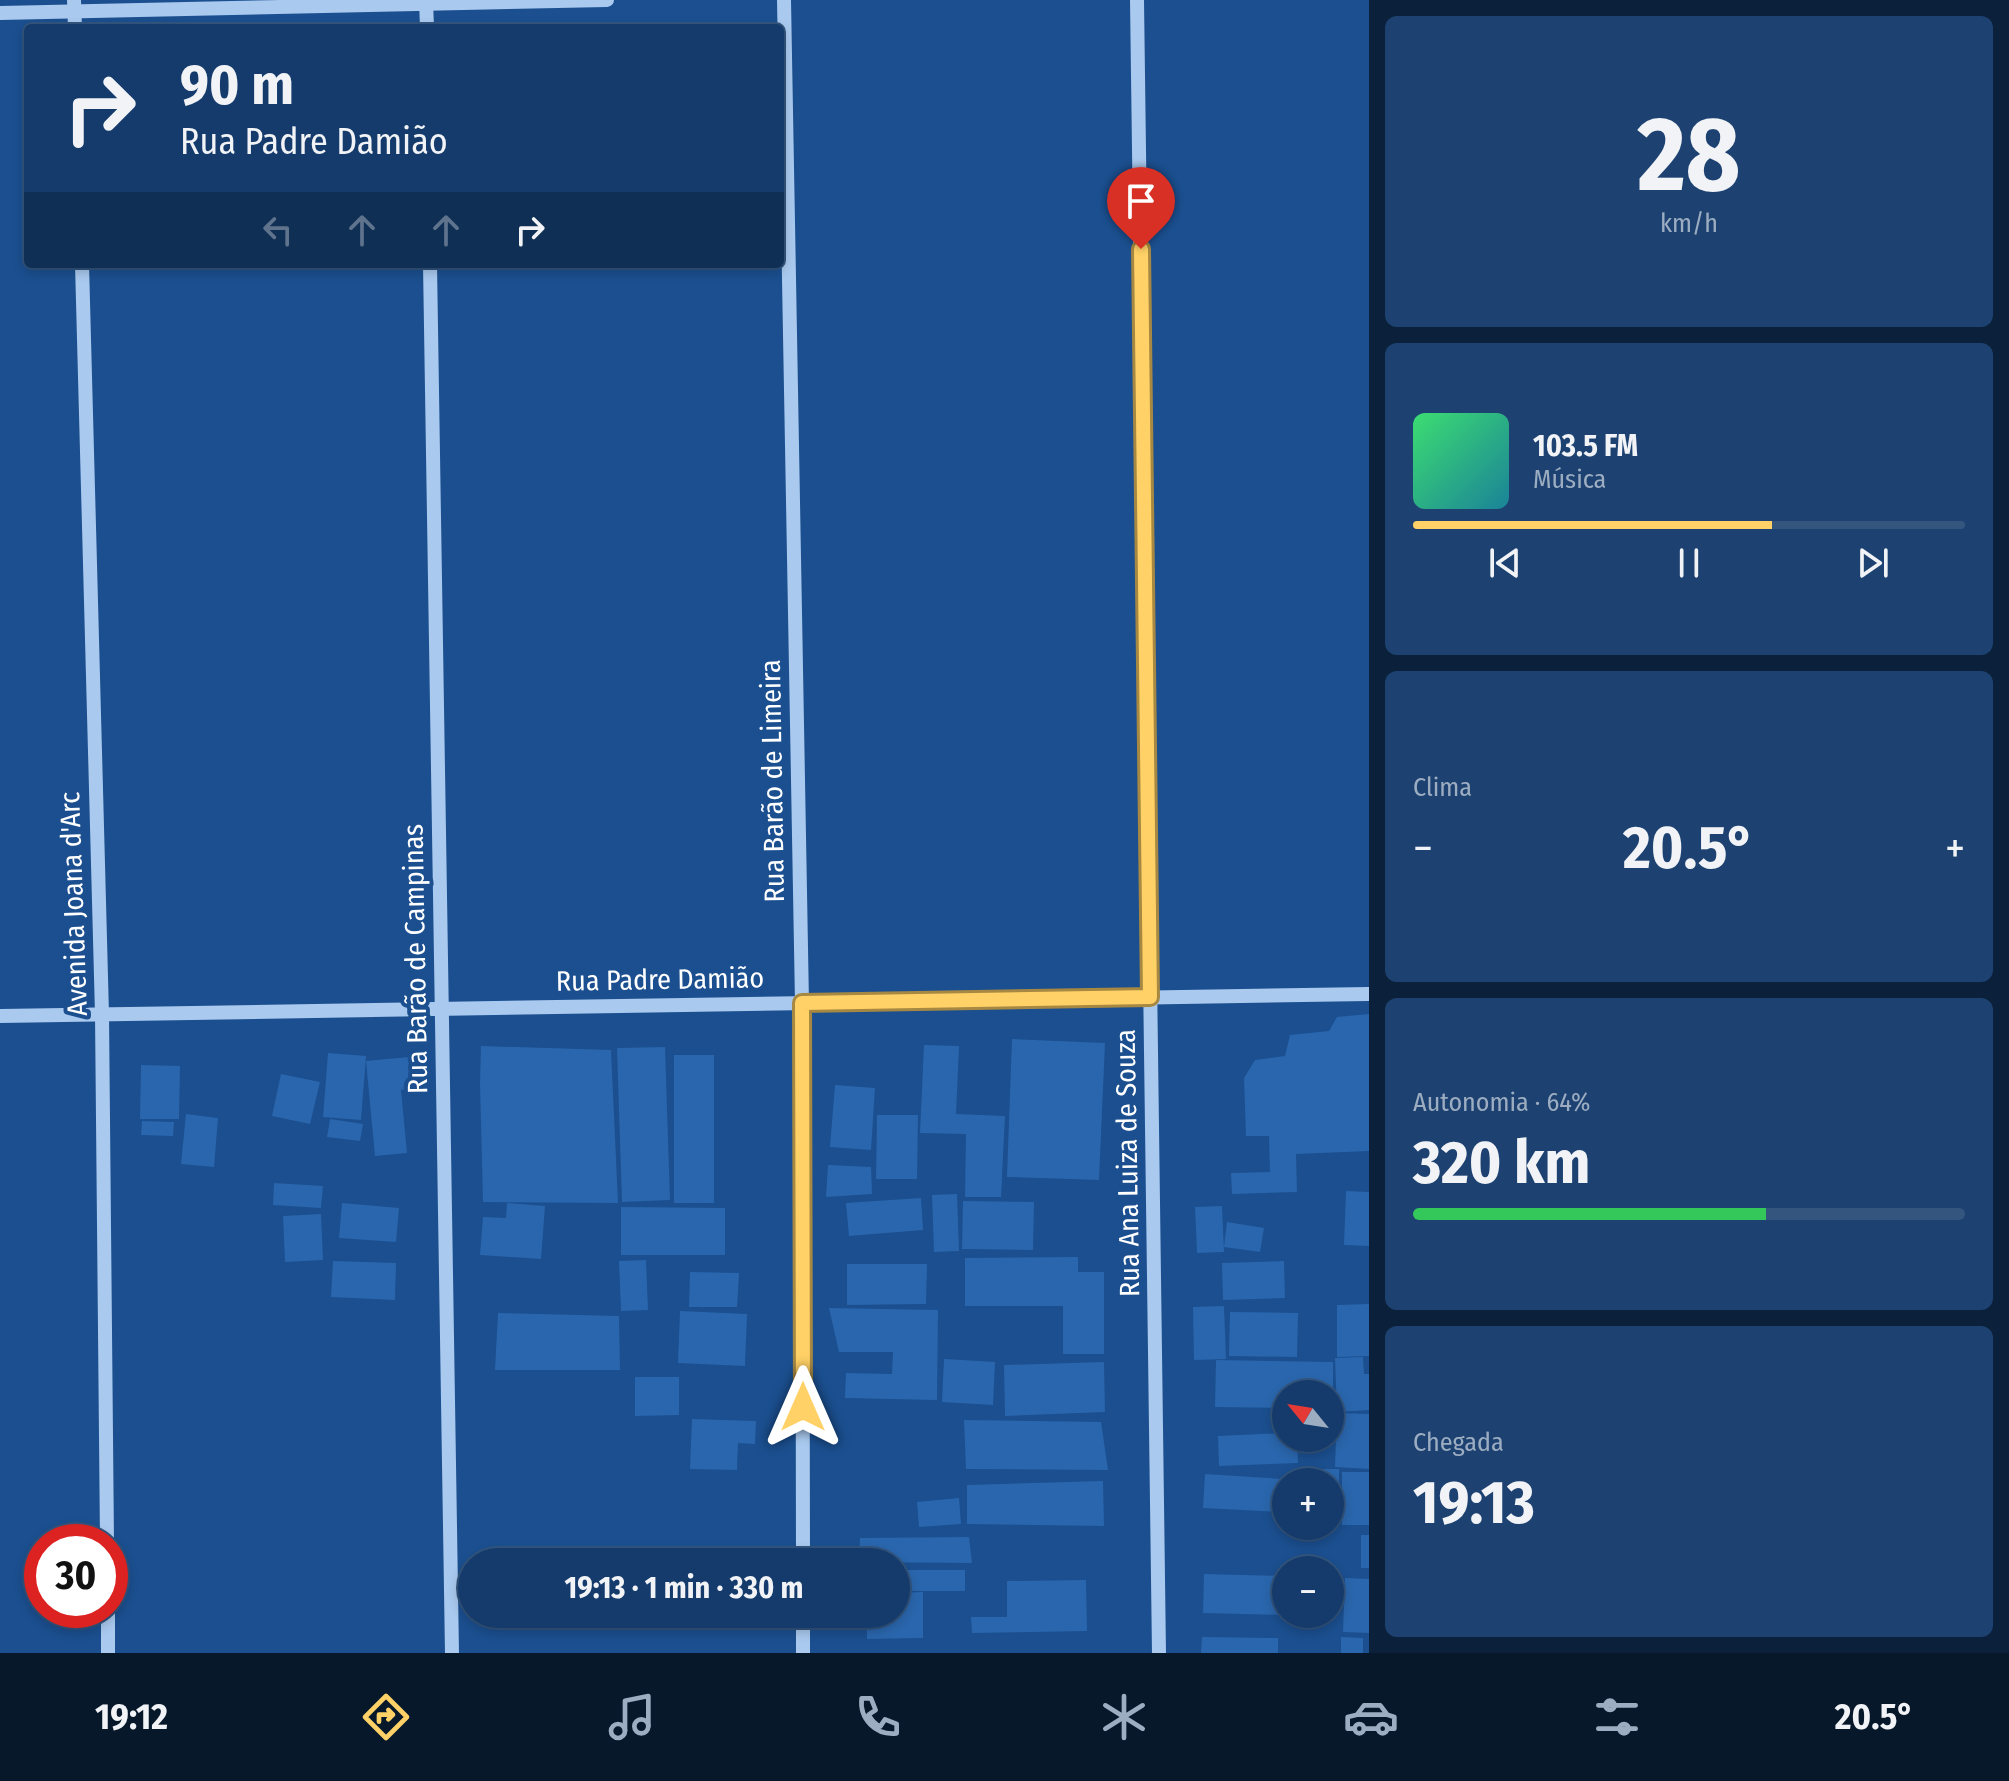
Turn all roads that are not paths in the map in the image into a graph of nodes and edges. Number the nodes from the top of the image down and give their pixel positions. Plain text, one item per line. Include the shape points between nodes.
1 (607, 0) edge
2 (784, 0) edge
3 (1137, 0) edge
4 (426, 1) edge
5 (74, 6) edge
6 (0, 13) edge
7 (427, 24) edge
8 (82, 268) edge
9 (430, 268) edge
10 (1369, 994) edge
11 (1150, 997) junction
12 (802, 1003) junction
13 (442, 1009) junction
14 (102, 1014) junction
15 (0, 1016) edge
16 (107, 1524) edge
17 (803, 1548) edge
18 (108, 1628) edge
19 (803, 1628) edge
20 (108, 1653) edge
21 (452, 1653) edge
22 (803, 1653) edge
23 (1159, 1653) edge

1 - 4 street
2 - 12 street, Rua Barão de Limeira
3 - 11 street, Rua Ana Luiza de Souza
4 - 5 street
4 - 7 street
5 - 6 street
8 - 14 street, Avenida Joana d'Arc
9 - 13 street, Rua Barão de Campinas
10 - 11 street, Rua Padre Damião
11 - 12 street, Rua Padre Damião
11 - 23 street, Rua Ana Luiza de Souza
12 - 13 street, Rua Padre Damião
12 - 17 street, Rua Barão de Limeira
13 - 14 street, Rua Padre Damião
13 - 21 street, Rua Barão de Campinas
14 - 15 street, Rua Padre Damião
14 - 16 street, Avenida Joana d'Arc
18 - 20 street
19 - 22 street

